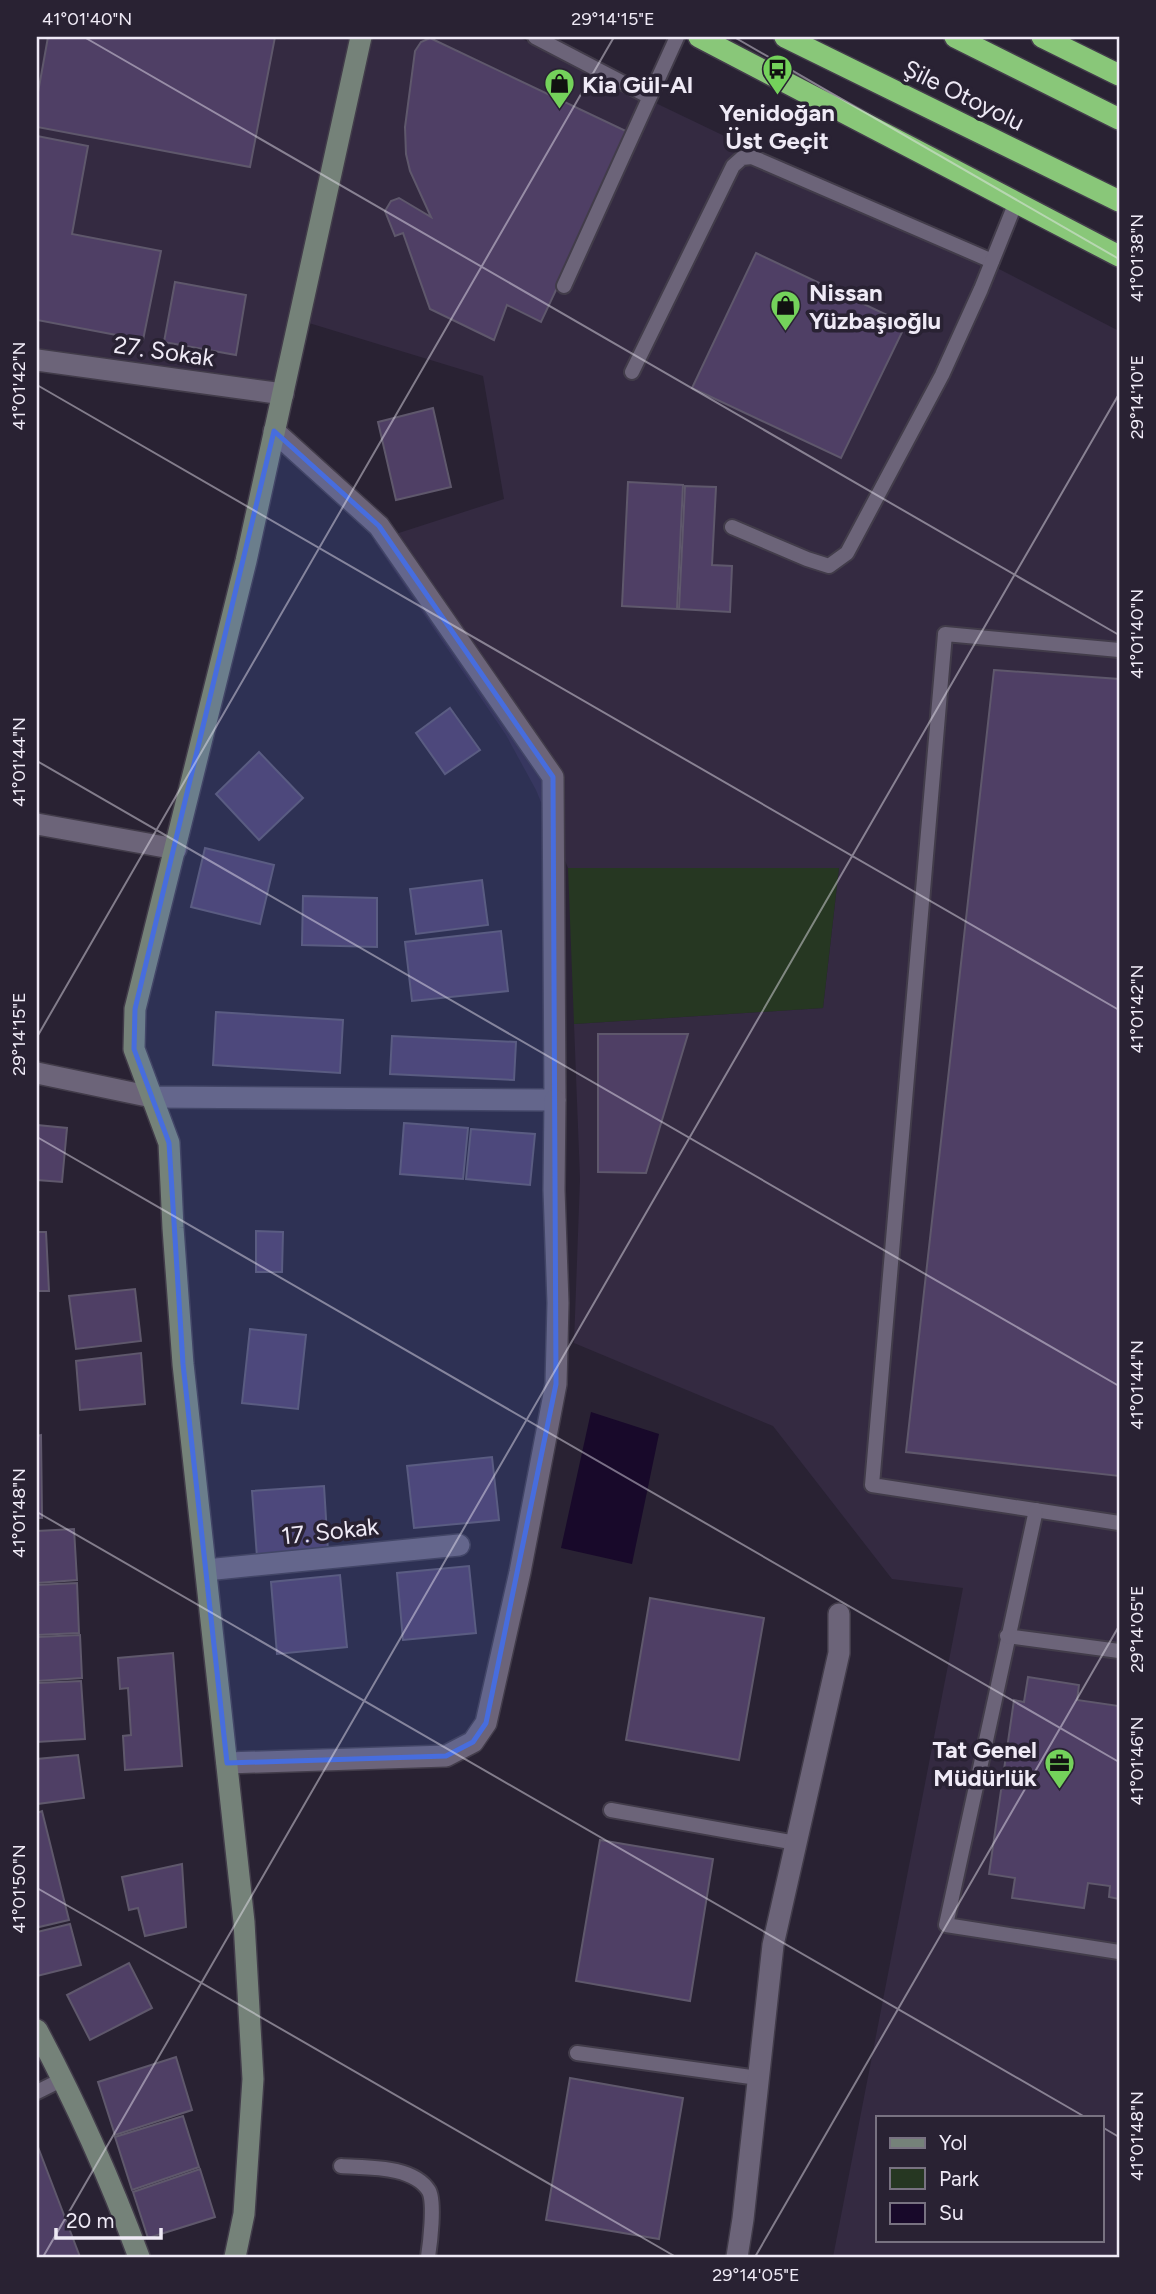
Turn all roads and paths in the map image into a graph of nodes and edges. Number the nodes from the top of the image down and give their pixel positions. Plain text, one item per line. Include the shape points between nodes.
1 (360, 37) edge
2 (535, 37) edge
3 (677, 37) edge
4 (699, 37) edge
5 (785, 37) edge
6 (955, 37) edge
7 (1042, 37) edge
8 (1119, 75) edge
9 (648, 96) junction
10 (1119, 119) edge
11 (1119, 201) edge
12 (1016, 202) junction
13 (1119, 256) edge
14 (992, 261) junction
15 (564, 286) dead end
16 (37, 360) edge
17 (632, 372) dead end
18 (283, 394) junction
19 (274, 431) junction
20 (732, 527) dead end
21 (1119, 650) edge
22 (37, 824) edge
23 (176, 849) junction
24 (37, 1073) edge
25 (152, 1097) junction
26 (555, 1100) junction
27 (1036, 1510) junction
28 (1119, 1523) edge
29 (459, 1545) dead end
30 (206, 1570) junction
31 (839, 1614) dead end
32 (1007, 1636) junction
33 (1119, 1651) edge
34 (228, 1763) junction
35 (611, 1810) dead end
36 (796, 1843) junction
37 (1119, 1952) edge
38 (37, 2030) edge
39 (577, 2053) dead end
40 (758, 2078) junction
41 (63, 2079) junction
42 (37, 2092) edge
43 (341, 2166) dead end
44 (139, 2257) edge
45 (235, 2257) edge
46 (428, 2257) edge
47 (737, 2257) edge

1 - 18 street
2 - 9 lane
3 - 9 lane
4 - 12 highway
5 - 11 highway, Şile Otoyolu
6 - 10 highway, Şile Otoyolu
7 - 8 highway
9 - 15 lane
12 - 13 highway
12 - 14 lane
14 - 17 lane via 752,156 742,158 733,166
14 - 20 lane via 942,375 847,552 829,566
16 - 18 street, 27. Sokak
18 - 19 street
19 - 23 street
19 - 26 street via 379,526 553,776
21 - 27 lane via 946,634 872,1485
22 - 23 street
23 - 25 street via 135,1009 134,1049
24 - 25 street
25 - 26 street
25 - 30 street via 169,1143 183,1364
26 - 34 street via 556,1384 486,1723 473,1742 446,1756
27 - 28 lane
27 - 32 lane
29 - 30 street, 17. Sokak
30 - 34 street
31 - 36 street via 839,1653
32 - 33 lane
32 - 37 lane via 946,1925
34 - 45 street via 253,2078 244,2214
35 - 36 lane
36 - 40 street via 773,1945
38 - 41 street
39 - 40 lane
40 - 47 street
41 - 42 lane
41 - 44 street
43 - 46 lane via 405,2173 430,2193

